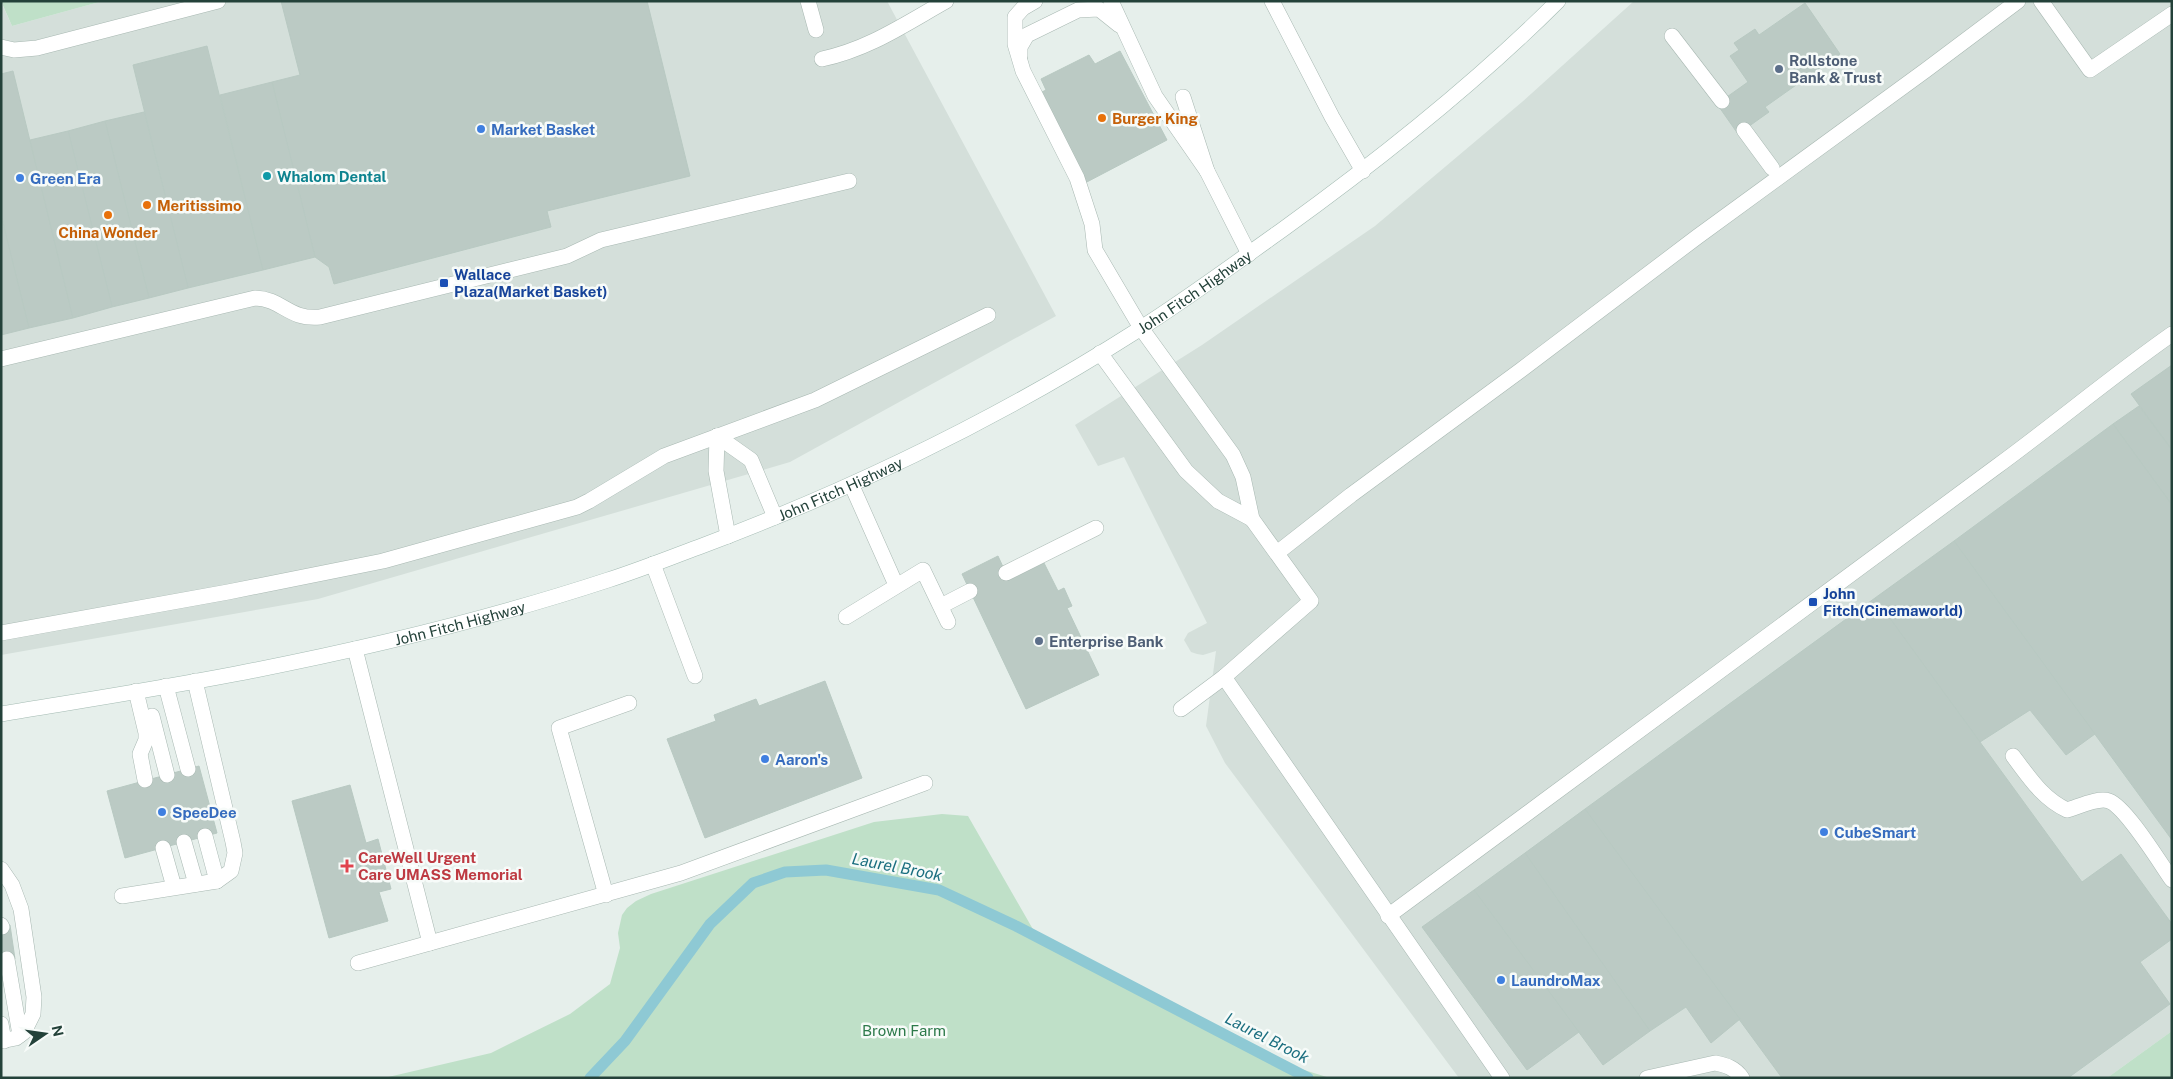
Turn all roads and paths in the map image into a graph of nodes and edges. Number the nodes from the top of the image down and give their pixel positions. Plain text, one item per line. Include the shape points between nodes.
1 (218, 1) edge
2 (808, 1) edge
3 (946, 1) edge
4 (1035, 1) edge
5 (1111, 1) edge
6 (1272, 1) edge
7 (1558, 1) edge
8 (2018, 1) edge
9 (2041, 1) edge
10 (2172, 14) edge
11 (816, 30) dead end
12 (1125, 32) junction
13 (1672, 36) dead end
14 (1, 47) edge
15 (822, 59) dead end
16 (1021, 67) junction
17 (1183, 97) dead end
18 (1722, 101) dead end
19 (1744, 130) dead end
20 (1772, 168) dead end
21 (1207, 171) junction
22 (1363, 171) junction
23 (849, 181) dead end
24 (1249, 254) junction
25 (988, 315) dead end
26 (1142, 328) junction
27 (2172, 334) edge
28 (1100, 354) junction
29 (1, 359) edge
30 (717, 436) junction
31 (852, 486) junction
32 (775, 517) junction
33 (1252, 519) junction
34 (1096, 528) dead end
35 (728, 536) junction
36 (1276, 553) junction
37 (653, 564) junction
38 (1006, 573) dead end
39 (896, 585) junction
40 (970, 591) dead end
41 (941, 606) junction
42 (846, 617) dead end
43 (948, 622) dead end
44 (1, 633) edge
45 (355, 649) junction
46 (695, 676) dead end
47 (1224, 677) junction
48 (195, 681) junction
49 (166, 686) junction
50 (141, 690) junction
51 (629, 703) dead end
52 (1181, 709) dead end
53 (1, 714) edge
54 (2012, 756) dead end
55 (188, 769) dead end
56 (167, 775) dead end
57 (145, 780) dead end
58 (925, 783) dead end
59 (205, 836) dead end
60 (184, 842) dead end
61 (164, 848) dead end
62 (1, 869) edge
63 (2172, 880) edge
64 (217, 881) junction
65 (196, 884) junction
66 (174, 887) junction
67 (606, 895) junction
68 (122, 896) dead end
69 (1388, 916) junction
70 (430, 944) junction
71 (7, 960) dead end
72 (358, 963) dead end
73 (1, 1024) edge
74 (20, 1035) junction
75 (3, 1041) edge
76 (1502, 1078) edge
77 (1647, 1078) edge
78 (1742, 1078) edge

1 - 14 main road via 37,48 14,50
2 - 11 main road
3 - 15 main road via 865,46
4 - 16 main road via 1015,17 1015,44
5 - 12 main road
6 - 22 main road
7 - 22 main road, John Fitch Highway via 1455,97
8 - 36 main road
9 - 10 main road via 2090,70
12 - 16 main road via 1099,10 1078,10 1026,35 1020,47
12 - 21 main road via 1158,102
13 - 18 main road
16 - 26 main road via 1077,178 1092,224 1096,250
17 - 21 main road
19 - 20 main road
21 - 24 main road
22 - 24 main road, John Fitch Highway
23 - 29 main road via 601,240 567,256 320,317 302,317 273,301 255,298
24 - 26 main road, John Fitch Highway
25 - 30 main road via 815,400
26 - 28 main road, John Fitch Highway
26 - 33 main road via 1233,455 1243,477
27 - 69 main road
28 - 31 main road, John Fitch Highway
28 - 33 main road via 1186,471 1218,500
30 - 32 main road via 751,460
30 - 35 main road via 716,471
30 - 44 main road via 664,456 577,507 423,551 238,590
31 - 32 main road, John Fitch Highway
31 - 39 main road
32 - 35 main road, John Fitch Highway
33 - 36 main road
34 - 38 main road
35 - 37 main road, John Fitch Highway
36 - 47 main road via 1311,601
37 - 45 main road, John Fitch Highway via 499,613
37 - 46 main road
39 - 41 main road via 922,570
39 - 42 main road
40 - 41 main road
41 - 43 main road
45 - 48 main road, John Fitch Highway
45 - 70 main road
47 - 52 main road
47 - 69 main road
48 - 49 main road, John Fitch Highway
48 - 64 main road via 235,854 231,870
49 - 50 main road, John Fitch Highway
49 - 55 main road
50 - 53 main road, John Fitch Highway
50 - 56 main road
50 - 57 main road via 146,740 140,754
51 - 67 main road via 559,728
54 - 63 main road via 2039,790 2067,810 2100,800 2121,809
58 - 67 main road via 681,873
59 - 64 main road
60 - 65 main road
61 - 66 main road
62 - 74 main road via 12,885 21,909 34,997 33,1014
64 - 65 main road
65 - 66 main road
66 - 68 main road
67 - 70 main road
69 - 76 main road
70 - 72 main road
71 - 74 main road
73 - 75 main road
74 - 75 main road
77 - 78 main road via 1715,1063 1725,1064

